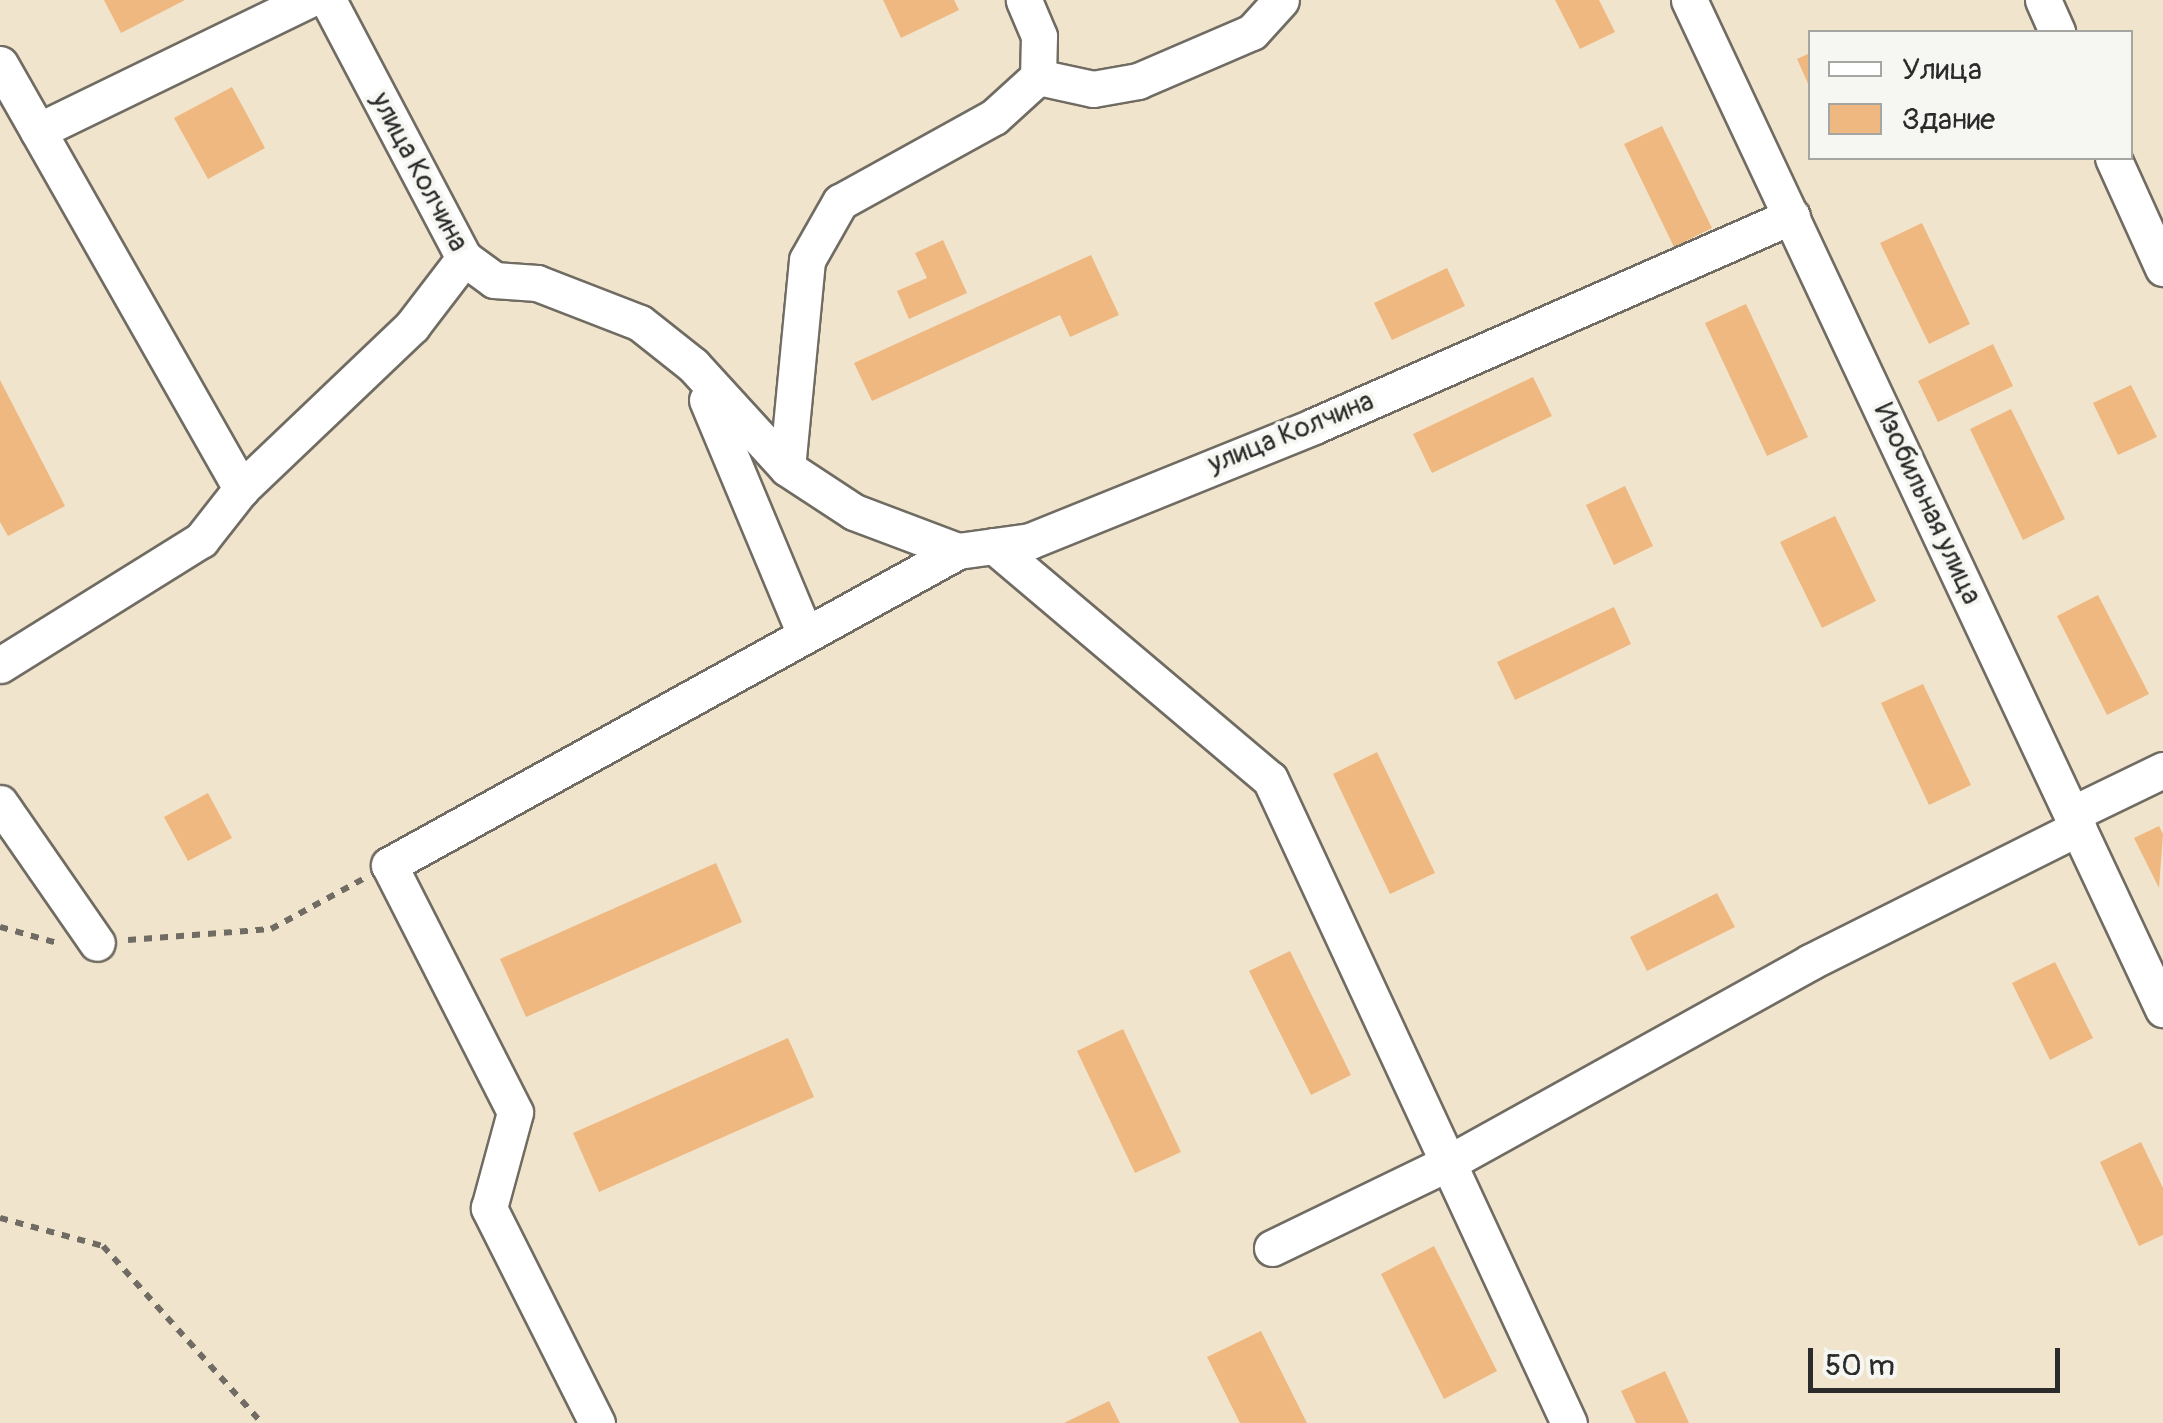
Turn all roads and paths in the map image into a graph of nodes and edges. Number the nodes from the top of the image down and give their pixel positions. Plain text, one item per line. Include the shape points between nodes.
1 (308, 0) edge
2 (328, 0) edge
3 (1024, 0) edge
4 (1281, 0) edge
5 (1689, 0) edge
6 (2043, 0) edge
7 (2056, 30) edge
8 (0, 64) edge
9 (1038, 77) junction
10 (38, 131) junction
11 (2114, 160) edge
12 (1792, 216) junction
13 (464, 258) junction
14 (2163, 268) edge
15 (693, 365) junction
16 (787, 468) junction
17 (240, 489) junction
18 (994, 546) junction
19 (958, 551) junction
20 (805, 634) junction
21 (0, 665) edge
22 (2163, 770) edge
23 (0, 803) edge
24 (2075, 821) junction
25 (389, 865) junction
26 (0, 928) edge
27 (96, 943) junction
28 (2163, 1009) edge
29 (1448, 1164) junction
30 (0, 1218) edge
31 (1272, 1248) dead end
32 (262, 1423) edge
33 (597, 1423) edge
34 (1569, 1423) edge

1 - 10 street
2 - 13 street, улица Колчина
3 - 9 street via 1039,36
4 - 9 street via 1252,32 1138,81 1093,88
5 - 12 street, Изобильная улица
6 - 7 street
8 - 10 street
9 - 16 street via 994,117 840,202 807,260
10 - 17 street
11 - 14 street
12 - 18 street, улица Колчина via 1314,426 1030,541
12 - 24 street, Изобильная улица
13 - 15 street, улица Колчина via 494,280 537,283 640,323
13 - 17 street via 412,326
15 - 16 street, улица Колчина
15 - 20 street
16 - 19 street, улица Колчина via 854,512
17 - 21 street via 201,540
18 - 19 street, улица Колчина
18 - 29 street via 1270,779
19 - 20 street
20 - 25 street
22 - 24 street
23 - 27 street
24 - 28 street, Изобильная улица
24 - 29 street
25 - 27 path via 272,928
25 - 33 street via 515,1112 488,1208
26 - 27 path via 65,946
29 - 31 street
29 - 34 street
30 - 32 path via 102,1246

